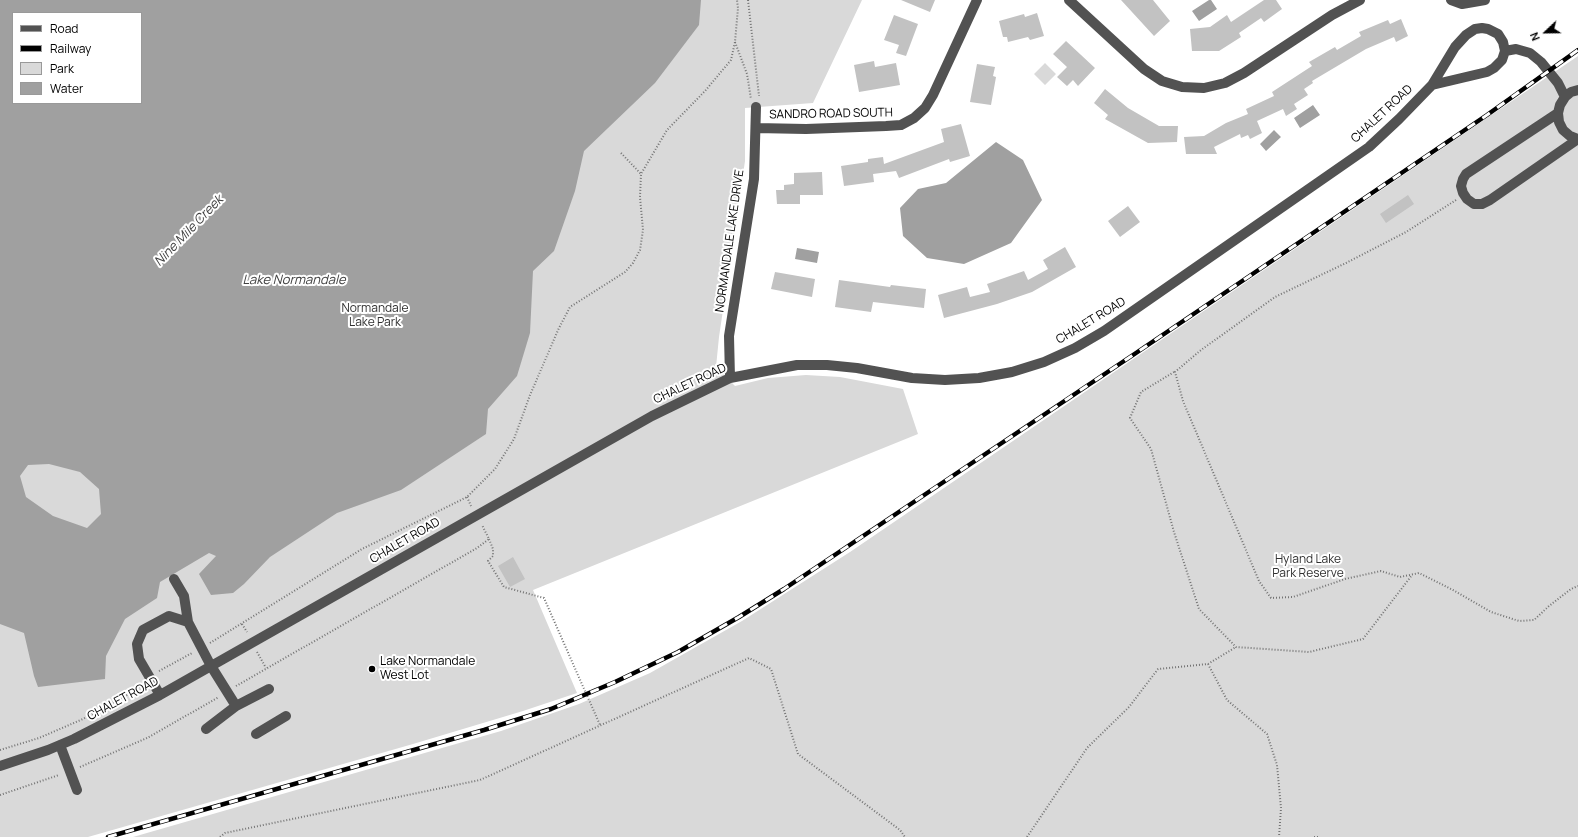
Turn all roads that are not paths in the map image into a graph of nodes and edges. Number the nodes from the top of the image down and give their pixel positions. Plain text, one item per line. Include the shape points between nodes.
1 (977, 0) edge
2 (1069, 0) edge
3 (1360, 0) edge
4 (1451, 0) edge
5 (1485, 0) edge
6 (1505, 51) junction
7 (1432, 85) junction
8 (1578, 90) edge
9 (1565, 97) junction
10 (756, 106) road end
11 (1558, 113) junction
12 (756, 128) junction
13 (1578, 139) edge
14 (730, 378) junction
15 (174, 579) dead end
16 (188, 622) junction
17 (211, 666) junction
18 (269, 689) dead end
19 (160, 695) junction
20 (236, 706) junction
21 (286, 716) dead end
22 (206, 729) dead end
23 (256, 734) dead end
24 (60, 745) junction
25 (0, 766) edge
26 (77, 790) dead end

1 - 12 street, SANDRO ROAD SOUTH via 933,95 925,108 914,118 901,125 886,126
2 - 3 street via 1144,69 1162,81 1182,87 1204,88 1225,83 1244,73 1332,15
4 - 5 street via 1462,4
6 - 7 street, CHALET ROAD via 1502,60 1487,72
6 - 7 street, CHALET ROAD via 1498,34 1488,29 1475,29 1455,47
6 - 9 street via 1516,49 1530,53 1558,83
7 - 14 street, CHALET ROAD via 1369,147 1104,331 1044,362 1012,372 979,378 945,380 912,378 827,364 797,365
8 - 9 street
9 - 11 street
10 - 12 street, NORMANDALE LAKE DRIVE
11 - 13 street via 1563,130
11 - 13 street via 1466,174 1462,186 1467,199 1474,204 1482,204
12 - 14 street, NORMANDALE LAKE DRIVE via 754,178 729,336
14 - 17 street, CHALET ROAD via 652,416
15 - 16 street via 184,596
16 - 17 street
16 - 19 street via 169,616 143,630 139,635 136,644 139,659
17 - 19 street, CHALET ROAD
17 - 20 street
18 - 20 street
19 - 24 street, CHALET ROAD
20 - 22 street
21 - 23 street
24 - 25 street, CHALET ROAD
24 - 26 street

